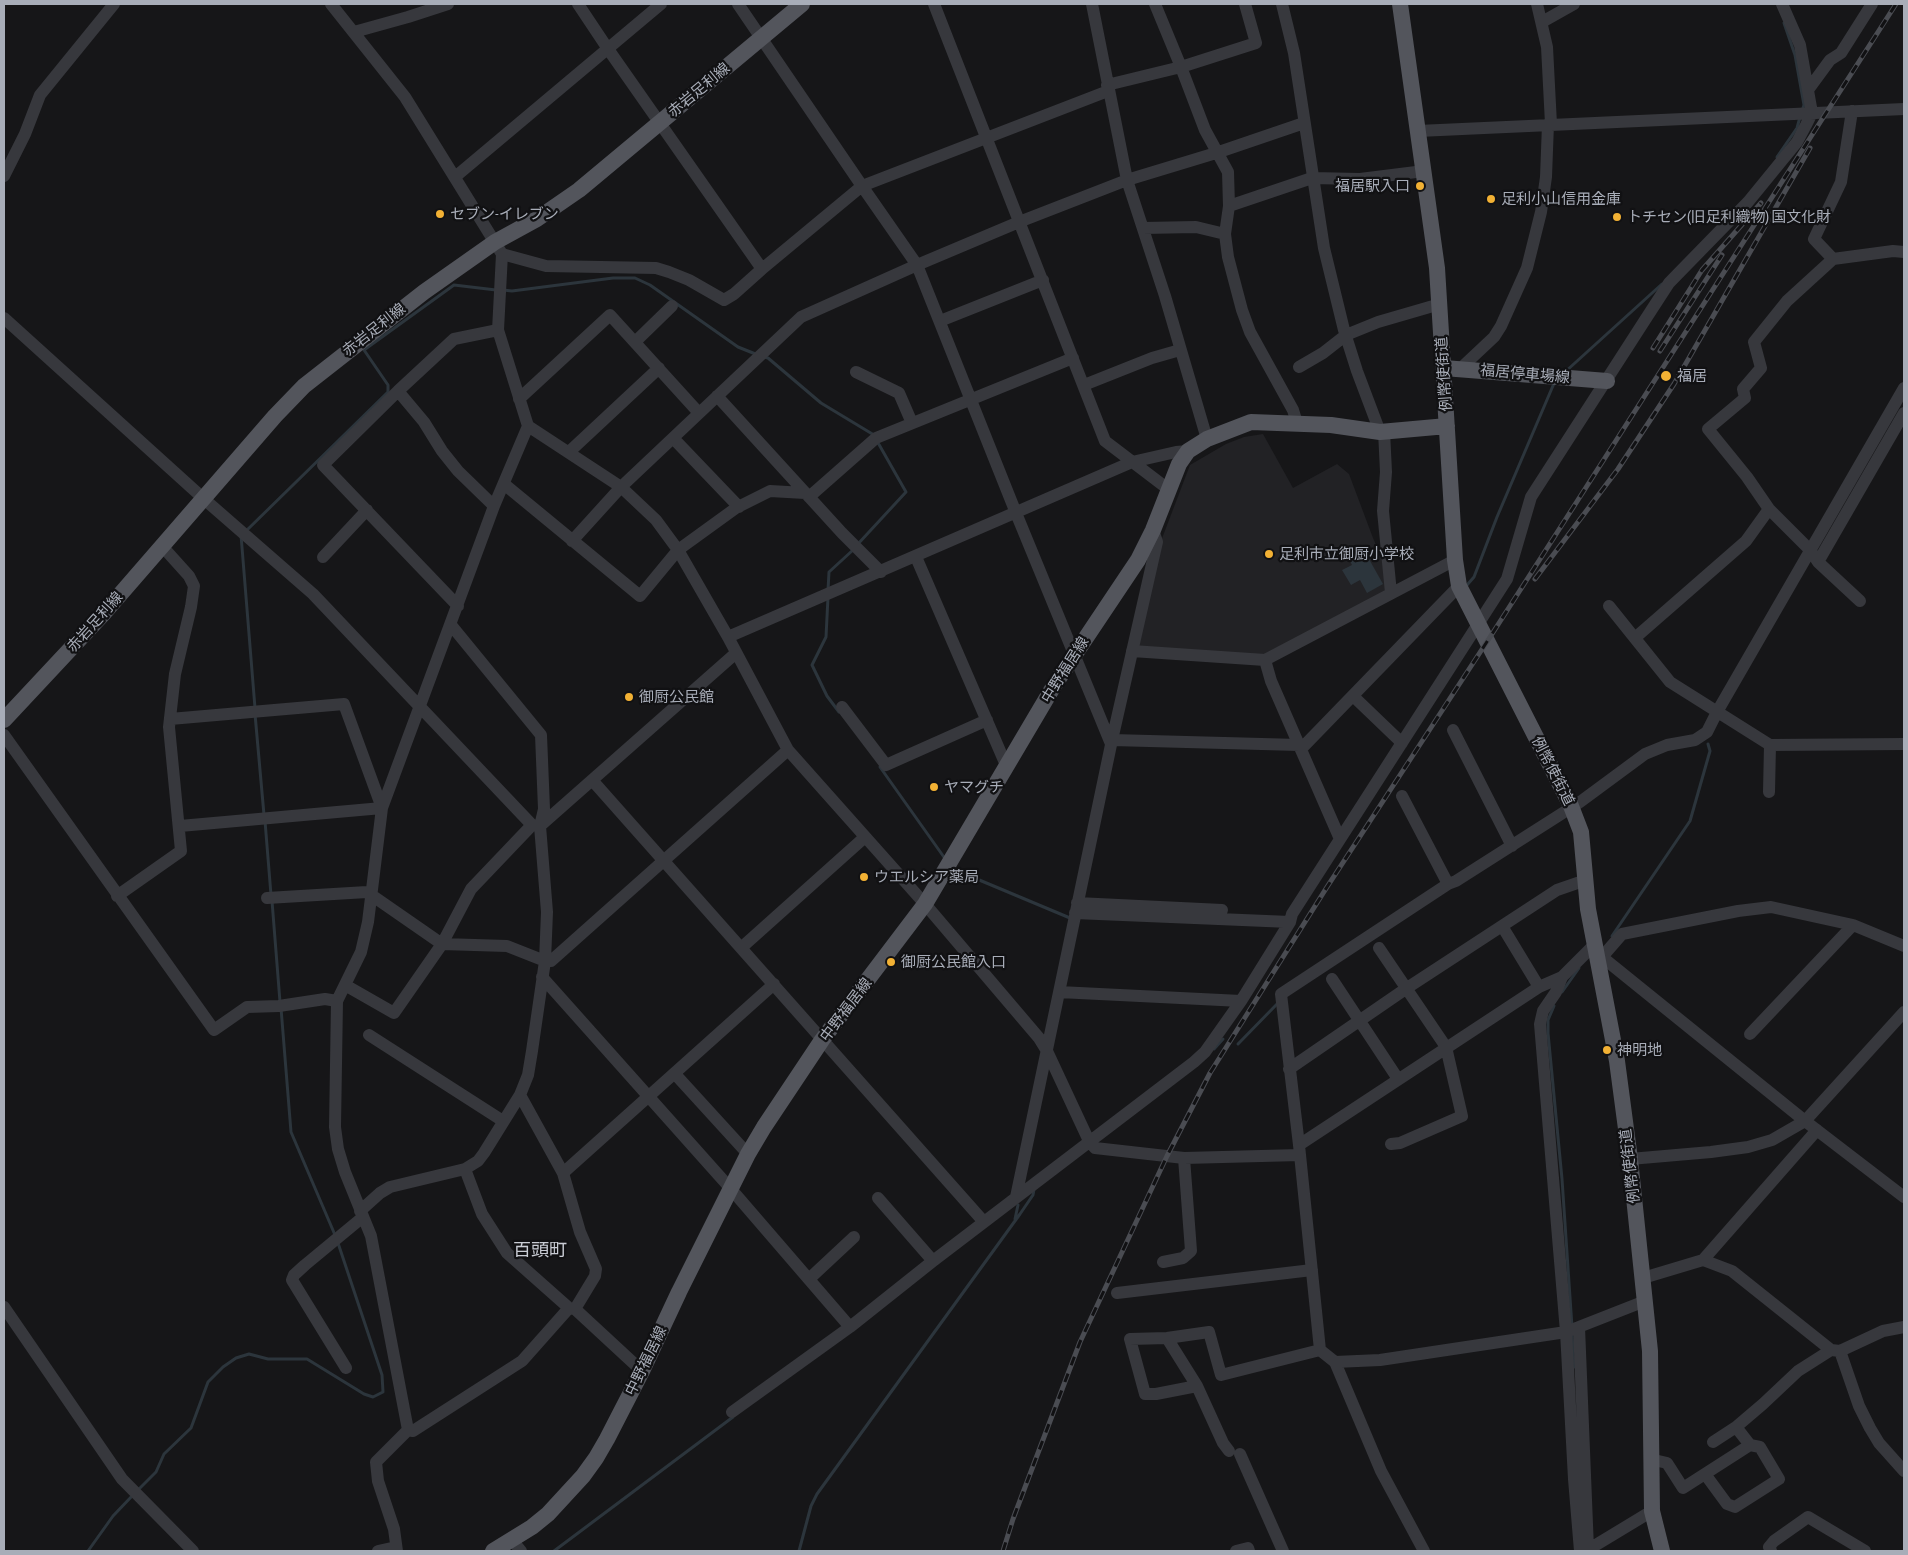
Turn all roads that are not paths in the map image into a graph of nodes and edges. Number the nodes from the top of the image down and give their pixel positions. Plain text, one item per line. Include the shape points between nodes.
1 (114, 4) edge
2 (331, 4) edge
3 (448, 4) edge
4 (578, 4) edge
5 (661, 4) edge
6 (738, 4) edge
7 (802, 4) edge
8 (934, 4) edge
9 (1092, 4) edge
10 (1154, 4) edge
11 (1245, 4) edge
12 (1282, 4) edge
13 (1400, 4) edge
14 (1537, 4) edge
15 (1574, 4) edge
16 (1782, 4) edge
17 (1872, 4) edge
18 (1542, 22) junction
19 (354, 32) junction
20 (761, 38) junction
21 (608, 48) junction
22 (1181, 67) junction
23 (1108, 88) junction
24 (1808, 90) junction
25 (1904, 109) edge
26 (1852, 111) junction
27 (1812, 113) junction
28 (660, 123) junction
29 (1304, 123) junction
30 (1550, 124) junction
31 (1418, 131) junction
32 (986, 138) junction
33 (1216, 153) junction
34 (1424, 171) junction
35 (4, 176) edge
36 (455, 177) junction
37 (1312, 178) junction
38 (1128, 180) junction
39 (862, 186) junction
40 (1230, 206) junction
41 (1019, 222) junction
42 (1143, 228) junction
43 (1225, 234) junction
44 (498, 248) junction
45 (1904, 252) edge
46 (1833, 259) junction
47 (917, 265) junction
48 (762, 269) junction
49 (1043, 280) junction
50 (1440, 304) junction
51 (672, 306) dead end
52 (4, 318) edge
53 (940, 321) junction
54 (498, 330) junction
55 (1346, 335) junction
56 (635, 342) junction
57 (1180, 350) junction
58 (1073, 358) junction
59 (1299, 367) dead end
60 (659, 368) junction
61 (1444, 368) junction
62 (1461, 368) junction
63 (856, 372) dead end
64 (1607, 381) junction
65 (1084, 385) junction
66 (1904, 388) edge
67 (398, 391) junction
68 (717, 396) junction
69 (519, 399) junction
70 (972, 399) junction
71 (699, 413) junction
72 (1904, 413) edge
73 (912, 423) junction
74 (1297, 423) junction
75 (528, 426) junction
76 (1447, 426) junction
77 (1382, 432) junction
78 (673, 438) junction
79 (1207, 439) junction
80 (1188, 451) junction
81 (569, 452) junction
82 (1132, 462) junction
83 (504, 484) junction
84 (621, 487) junction
85 (1168, 490) junction
86 (807, 495) junction
87 (204, 499) junction
88 (494, 506) junction
89 (740, 507) junction
90 (1769, 509) junction
91 (367, 510) junction
92 (1016, 513) junction
93 (1153, 530) junction
94 (572, 541) junction
95 (162, 546) junction
96 (678, 550) junction
97 (1810, 550) junction
98 (323, 557) dead end
99 (916, 557) junction
100 (1455, 560) junction
101 (1818, 562) junction
102 (881, 572) junction
103 (1459, 586) junction
104 (1391, 593) junction
105 (1860, 602) dead end
106 (458, 606) junction
107 (1609, 606) dead end
108 (1477, 624) junction
109 (451, 625) junction
110 (728, 638) junction
111 (1636, 638) junction
112 (1132, 651) junction
113 (736, 653) junction
114 (1074, 655) junction
115 (1265, 660) junction
116 (1353, 696) junction
117 (420, 707) junction
118 (842, 707) dead end
119 (1717, 712) junction
120 (170, 718) junction
121 (4, 720) edge
122 (987, 720) junction
123 (1453, 730) dead end
124 (4, 736) edge
125 (1111, 742) junction
126 (1402, 743) junction
127 (1904, 744) edge
128 (1770, 745) junction
129 (1300, 747) junction
130 (788, 750) junction
131 (1006, 765) junction
132 (592, 780) junction
133 (1769, 792) dead end
134 (1402, 796) dead end
135 (1572, 806) junction
136 (382, 808) junction
137 (536, 825) junction
138 (180, 826) junction
139 (864, 837) junction
140 (1340, 838) junction
141 (1512, 846) junction
142 (663, 860) junction
143 (1586, 880) junction
144 (1448, 884) junction
145 (370, 894) junction
146 (117, 896) junction
147 (271, 898) dead end
148 (925, 904) junction
149 (1076, 908) junction
150 (1291, 918) junction
151 (1853, 925) junction
152 (1502, 926) junction
153 (442, 944) junction
154 (1904, 946) edge
155 (741, 948) junction
156 (1379, 948) dead end
157 (1598, 950) junction
158 (545, 962) junction
159 (542, 977) junction
160 (1562, 977) junction
161 (1332, 979) dead end
162 (345, 984) junction
163 (774, 984) junction
164 (1539, 987) junction
165 (1407, 988) junction
166 (1059, 992) junction
167 (337, 1001) junction
168 (1241, 1001) junction
169 (1904, 1012) edge
170 (1359, 1021) junction
171 (1750, 1034) dead end
172 (369, 1035) dead end
173 (822, 1040) junction
174 (1446, 1047) junction
175 (1047, 1051) junction
176 (1289, 1069) junction
177 (674, 1074) junction
178 (1398, 1079) junction
179 (520, 1095) junction
180 (649, 1097) junction
181 (503, 1121) junction
182 (1805, 1121) junction
183 (1817, 1130) junction
184 (1089, 1141) junction
185 (1391, 1144) dead end
186 (1299, 1150) junction
187 (748, 1154) junction
188 (1184, 1158) junction
189 (1630, 1159) junction
190 (465, 1169) junction
191 (563, 1173) junction
192 (731, 1189) junction
193 (1016, 1197) junction
194 (1904, 1197) edge
195 (878, 1198) dead end
196 (362, 1214) junction
197 (984, 1222) junction
198 (854, 1238) dead end
199 (1703, 1260) junction
200 (932, 1261) junction
201 (1163, 1262) dead end
202 (1312, 1270) junction
203 (1643, 1278) junction
204 (808, 1279) junction
205 (1117, 1293) dead end
206 (1645, 1301) junction
207 (4, 1307) edge
208 (572, 1308) junction
209 (850, 1327) junction
210 (1904, 1327) edge
211 (1573, 1330) junction
212 (1166, 1338) junction
213 (1320, 1350) junction
214 (1835, 1351) junction
215 (1335, 1362) junction
216 (346, 1368) dead end
217 (642, 1371) junction
218 (1198, 1386) junction
219 (732, 1412) dead end
220 (1736, 1427) junction
221 (408, 1430) junction
222 (1713, 1442) dead end
223 (1750, 1445) junction
224 (1650, 1459) junction
225 (1904, 1472) edge
226 (1705, 1474) junction
227 (1652, 1511) junction
228 (516, 1546) edge
229 (396, 1549) edge
230 (193, 1551) edge
231 (378, 1551) edge
232 (493, 1551) edge
233 (1236, 1551) edge
234 (1249, 1551) edge
235 (1283, 1551) edge
236 (1424, 1551) edge
237 (1586, 1551) edge
238 (1662, 1551) edge
239 (1770, 1551) edge
240 (1865, 1551) edge

1 - 35 street via 40,95
2 - 19 street
3 - 19 street
4 - 21 street
5 - 21 street
6 - 20 street
7 - 20 main road, 赤岩足利線
8 - 32 street
9 - 23 street
10 - 22 street
11 - 22 street via 1256,43
12 - 29 street via 1294,53
13 - 31 main road, 例幣使街道
14 - 18 street
15 - 18 street
16 - 24 street via 1800,44
17 - 24 street via 1841,53 1830,60
18 - 30 street via 1547,47
19 - 36 street via 405,97
20 - 28 main road, 赤岩足利線
20 - 39 street
21 - 28 street
21 - 36 street
22 - 23 street
22 - 33 street
23 - 32 street
23 - 38 street
24 - 27 street
25 - 26 street
26 - 27 street
26 - 46 street via 1841,182 1814,239
27 - 30 street
27 - 64 street via 1797,142 1748,202 1670,283
28 - 44 main road, 赤岩足利線 via 579,190
28 - 48 street
29 - 33 street
29 - 37 street
30 - 31 street
30 - 62 street via 1541,212 1527,268 1502,326
31 - 34 main road, 例幣使街道
32 - 39 street
32 - 41 street
33 - 38 street
33 - 40 street via 1228,172
34 - 37 street via 1360,179
34 - 50 main road, 例幣使街道
36 - 44 street
37 - 40 street
37 - 55 street via 1324,248
38 - 41 street
38 - 42 street
39 - 47 street
39 - 48 street
40 - 43 street
41 - 47 street
41 - 49 street
42 - 43 street via 1196,226
42 - 57 street
43 - 74 street via 1228,257 1248,325
44 - 48 street via 546,266 656,268 689,280 724,300
44 - 54 street
44 - 87 main road, 赤岩足利線 via 424,292 304,386
45 - 46 street via 1893,250
46 - 90 street via 1787,301 1754,342 1761,368 1743,389 1745,398 1708,429 1747,476
47 - 53 street
47 - 68 street via 801,317
49 - 53 street
49 - 58 street
50 - 55 street
50 - 61 main road, 例幣使街道
51 - 56 street
52 - 87 street
53 - 70 street
54 - 67 street via 454,339
54 - 69 street
55 - 59 street
55 - 77 street
56 - 60 street
56 - 69 street via 610,315
57 - 65 street
57 - 79 street
58 - 65 street
58 - 70 street
60 - 71 street
60 - 81 street
61 - 62 main road, 福居停車場線
61 - 76 main road, 例幣使街道
62 - 64 main road, 福居停車場線
63 - 73 street via 899,393
64 - 108 street via 1531,497 1507,579
65 - 82 street via 1105,441
66 - 97 street
67 - 88 street via 458,471
67 - 91 street via 323,464
68 - 71 street
68 - 86 street
69 - 75 street
70 - 73 street
70 - 92 street
71 - 78 street
72 - 101 street
73 - 86 street via 876,438
74 - 77 main road, 中野福居線
74 - 79 main road, 中野福居線 via 1251,422
75 - 81 street
75 - 83 street
76 - 77 main road, 中野福居線
76 - 100 main road, 例幣使街道
77 - 104 street via 1386,472 1383,511
78 - 84 street
78 - 89 street
79 - 80 main road, 中野福居線
80 - 82 street
80 - 85 main road, 中野福居線
81 - 84 street
82 - 85 street
82 - 92 street
83 - 88 street
83 - 94 street
84 - 94 street
84 - 96 street via 656,520
85 - 93 main road, 中野福居線
86 - 89 street via 770,491
86 - 102 street
87 - 95 main road, 赤岩足利線
87 - 117 street via 313,594
88 - 106 street
89 - 96 street
90 - 97 street
90 - 111 street via 1746,541
91 - 98 street
91 - 106 street
92 - 99 street
92 - 114 street
93 - 112 street via 1158,542
93 - 114 main road, 中野福居線 via 1138,560
94 - 96 street via 640,596
95 - 120 street via 194,586 175,674
95 - 121 main road, 赤岩足利線
96 - 110 street
97 - 101 street
97 - 119 street
99 - 102 street
99 - 122 street
100 - 103 main road, 例幣使街道
100 - 104 street
101 - 105 street
102 - 110 street
103 - 108 main road, 例幣使街道
103 - 116 street
104 - 115 street
106 - 109 street
107 - 111 street
108 - 126 street
108 - 135 main road, 例幣使街道
109 - 117 street
109 - 137 street via 541,735 544,809
110 - 113 street
111 - 119 street via 1670,682
112 - 115 street
112 - 125 street
113 - 130 street
113 - 132 street
114 - 125 street
114 - 131 main road, 中野福居線
115 - 129 street
116 - 126 street
116 - 129 street
117 - 136 street
117 - 137 street
118 - 122 street via 886,765
119 - 128 street
119 - 135 street via 1701,738 1654,749
120 - 136 street via 344,704
120 - 138 street
122 - 131 street
123 - 141 street
124 - 146 street
125 - 129 street
125 - 149 street
126 - 140 street
127 - 128 street
128 - 133 street
129 - 140 street
130 - 139 street
130 - 142 street
131 - 148 main road, 中野福居線
132 - 137 street
132 - 142 street
134 - 144 street
135 - 141 street
135 - 143 main road, 例幣使街道 via 1581,832
136 - 138 street
136 - 145 street
137 - 153 street via 472,889
137 - 158 street via 547,912
138 - 146 street via 182,851
139 - 148 street
139 - 155 street
140 - 150 street
141 - 144 street
142 - 155 street
142 - 158 street via 551,961
143 - 152 street via 1557,890
143 - 157 main road, 例幣使街道 via 1588,909
144 - 176 street via 1281,994
145 - 147 street
145 - 153 street
145 - 162 street via 361,952
146 - 167 street via 214,1030 246,1007 279,1006 325,998
148 - 173 main road, 中野福居線
148 - 175 street
149 - 150 street
149 - 166 street
150 - 168 street
151 - 154 street
151 - 157 street via 1771,907 1622,934
151 - 171 street
152 - 164 street
152 - 165 street
153 - 158 street via 507,946
153 - 162 street via 394,1013
155 - 163 street
156 - 165 street
157 - 160 street
157 - 182 street
157 - 189 main road, 例幣使街道
158 - 159 street
159 - 179 street via 528,1075
159 - 180 street
160 - 164 street
160 - 211 street via 1543,1011 1540,1024
161 - 170 street
162 - 167 street
163 - 173 street
163 - 177 street
164 - 174 street
165 - 170 street
165 - 174 street
166 - 168 street
166 - 175 street
167 - 196 street via 335,1127 345,1172
168 - 184 street via 1205,1052
169 - 182 street
170 - 176 street
170 - 178 street
172 - 181 street
173 - 187 main road, 中野福居線
173 - 197 street
174 - 178 street
174 - 185 street via 1462,1116
175 - 184 street
175 - 193 street
176 - 186 street
177 - 180 street
177 - 187 street
178 - 186 street
179 - 181 street
179 - 191 street
180 - 191 street
180 - 192 street
181 - 190 street via 484,1153
182 - 183 street
182 - 189 street via 1772,1140 1748,1147
183 - 194 street
183 - 199 street
184 - 188 street via 1095,1148
184 - 193 street
186 - 188 street
186 - 202 street
187 - 192 main road, 中野福居線
188 - 201 street via 1191,1251 1183,1258
189 - 203 main road, 例幣使街道
190 - 196 street via 390,1187 380,1193
190 - 208 street via 482,1214 507,1253
191 - 208 street via 580,1232 596,1269 595,1276
192 - 204 street
192 - 217 main road, 中野福居線
193 - 197 street
195 - 200 street
196 - 216 street via 292,1280
196 - 221 street via 371,1236
197 - 200 street
198 - 204 street
199 - 203 street
199 - 214 street via 1732,1272
200 - 209 street
202 - 205 street
202 - 213 street
203 - 206 main road, 例幣使街道
204 - 209 street
206 - 211 street
206 - 224 main road, 例幣使街道 via 1650,1351
207 - 230 street via 122,1479
208 - 217 street
208 - 221 street via 522,1361 412,1431
209 - 219 street
210 - 214 street via 1883,1331
211 - 215 street via 1380,1360
211 - 237 street
212 - 213 street via 1209,1332 1221,1374
212 - 218 street
212 - 218 street via 1130,1339 1145,1394
213 - 215 street
214 - 220 street via 1798,1371
214 - 225 street via 1870,1428
215 - 236 street via 1381,1470
217 - 228 main road, 中野福居線 via 607,1439 583,1476
218 - 235 street via 1223,1443 1235,1452
220 - 222 street
220 - 223 street
221 - 229 street via 376,1462 378,1481 394,1528
223 - 226 street
223 - 226 street via 1760,1447 1779,1479 1735,1507 1728,1504
224 - 226 street via 1667,1463 1683,1488
224 - 227 main road, 例幣使街道
227 - 237 street
227 - 238 main road, 例幣使街道
228 - 232 main road, 中野福居線
229 - 231 street
233 - 234 street via 1248,1548
239 - 240 street via 1769,1546 1774,1541 1808,1517

